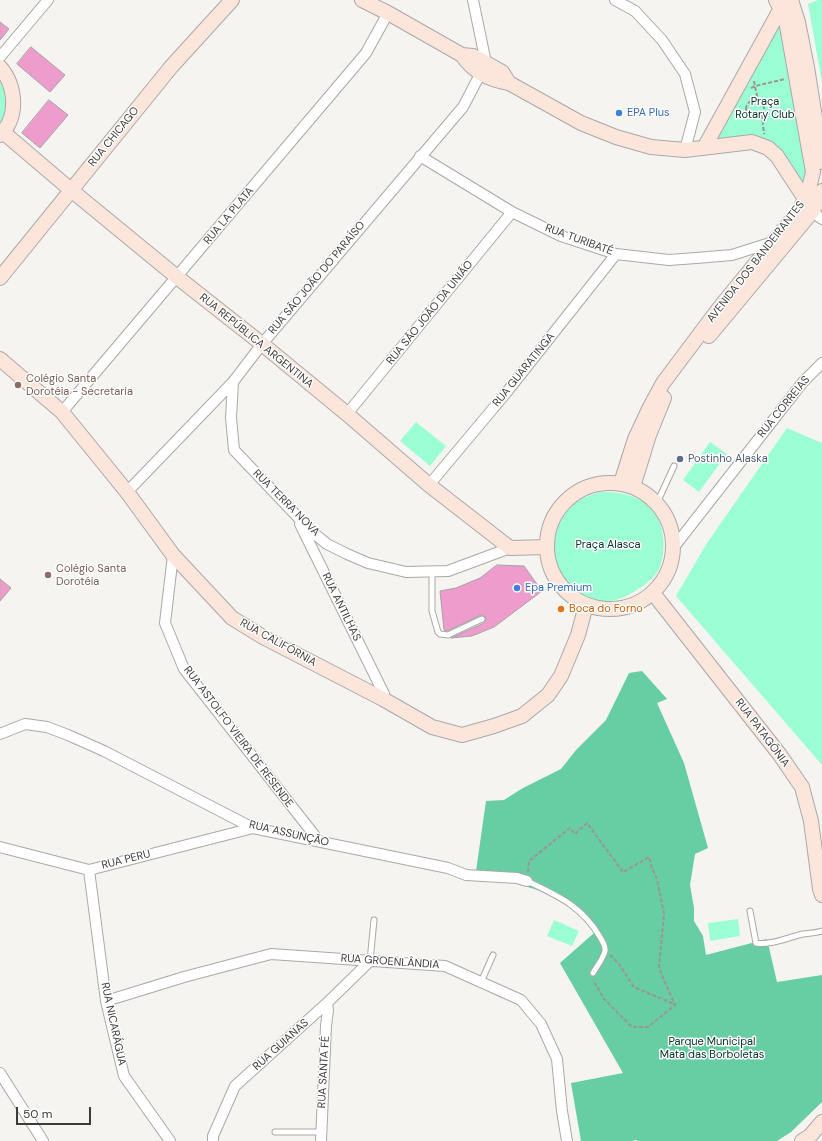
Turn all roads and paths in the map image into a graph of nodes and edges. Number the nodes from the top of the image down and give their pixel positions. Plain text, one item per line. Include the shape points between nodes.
1 (48, 0) edge
2 (232, 0) edge
3 (362, 0) edge
4 (473, 0) edge
5 (615, 0) edge
6 (786, 2) edge
7 (388, 13) junction
8 (0, 57) edge
9 (0, 67) edge
10 (484, 68) junction
11 (788, 78) dead end
12 (754, 79) dead end
13 (755, 86) junction
14 (750, 89) dead end
15 (758, 101) junction
16 (762, 116) junction
17 (2, 133) edge
18 (764, 138) dead end
19 (704, 148) junction
20 (685, 150) junction
21 (420, 156) junction
22 (822, 162) edge
23 (71, 190) junction
24 (822, 191) edge
25 (813, 210) edge
26 (512, 212) junction
27 (773, 242) junction
28 (616, 254) junction
29 (732, 254) junction
30 (753, 266) junction
31 (177, 277) junction
32 (0, 278) edge
33 (262, 344) junction
34 (0, 359) edge
35 (822, 363) edge
36 (233, 382) junction
37 (62, 412) junction
38 (347, 414) junction
39 (674, 466) dead end
40 (429, 485) junction
41 (627, 485) junction
42 (128, 492) junction
43 (657, 503) junction
44 (296, 516) junction
45 (547, 547) junction
46 (674, 547) junction
47 (510, 548) junction
48 (173, 555) junction
49 (432, 571) junction
50 (653, 593) junction
51 (586, 605) junction
52 (482, 619) dead end
53 (383, 699) junction
54 (0, 734) edge
55 (253, 828) junction
56 (319, 841) junction
57 (0, 847) edge
58 (89, 870) junction
59 (527, 881) junction
60 (822, 895) edge
61 (750, 911) dead end
62 (374, 920) dead end
63 (822, 931) edge
64 (605, 950) junction
65 (493, 954) dead end
66 (370, 961) junction
67 (592, 974) joint
68 (481, 982) junction
69 (106, 1001) junction
70 (327, 1003) junction
71 (675, 1005) junction
72 (0, 1072) edge
73 (822, 1122) edge
74 (275, 1132) dead end
75 (321, 1137) edge
76 (43, 1141) edge
77 (170, 1141) edge
78 (212, 1141) edge
79 (567, 1141) edge
80 (802, 1141) edge

1 - 8 street
2 - 23 street, RUA CHICAGO via 172,67
3 - 7 street
4 - 10 street
5 - 20 street via 635,11 662,40 685,74 694,112
6 - 19 street
6 - 22 street via 795,11 800,30
6 - 25 street, AVENIDA DOS BANDEIRANTES via 786,20 813,172 810,187
7 - 10 street via 462,55 468,65
7 - 31 street, RUA LA PLATA via 366,53
9 - 17 street via 11,84 14,96 10,121
10 - 20 street via 496,81 509,83 581,123 616,138 651,147
10 - 21 street, RUA SÃO JOÃO DO PARAÍSO via 462,107
11 - 13 path
12 - 13 path
13 - 14 path
13 - 15 path
15 - 16 path via 764,107
15 - 16 path via 749,102 747,114 751,118
16 - 18 path
17 - 23 street, RUA REPÚBLICA ARGENTINA
19 - 20 street
19 - 25 street via 752,142 768,148 777,156
21 - 26 street, RUA TURIBATÉ
21 - 33 street, RUA SÃO JOÃO DO PARAÍSO
23 - 31 street, RUA REPÚBLICA ARGENTINA
23 - 32 street, RUA CHICAGO
24 - 25 street, AVENIDA DOS BANDEIRANTES
25 - 27 street, AVENIDA DOS BANDEIRANTES via 798,212
25 - 41 street, AVENIDA DOS BANDEIRANTES via 683,368 660,408
26 - 28 street, RUA TURIBATÉ via 561,236
26 - 38 street, RUA SÃO JOÃO DA UNIÃO
27 - 29 street, RUA TURIBATÉ
27 - 30 street, AVENIDA DOS BANDEIRANTES
28 - 29 street, RUA TURIBATÉ via 669,260
28 - 40 street, RUA GUARATINGA
29 - 30 street, RUA TURIBATÉ via 744,256
30 - 41 street, AVENIDA DOS BANDEIRANTES via 663,383 635,439
31 - 33 street, RUA REPÚBLICA ARGENTINA
31 - 37 street, RUA LA PLATA
33 - 36 street, RUA SÃO JOÃO DO PARAÍSO
33 - 38 street, RUA REPÚBLICA ARGENTINA
34 - 37 street, RUA CALIFÓRNIA
35 - 46 street, RUA CORREIAS via 803,382
36 - 42 street, RUA SÃO JOÃO DO PARAÍSO
36 - 44 street, RUA TERRA NOVA via 231,418 234,450
37 - 42 street, RUA CALIFÓRNIA
38 - 40 street, RUA REPÚBLICA ARGENTINA
39 - 43 lane
40 - 47 street, RUA REPÚBLICA ARGENTINA
41 - 43 street via 646,493
41 - 45 street via 603,483 585,488 569,498 557,512 549,529
42 - 48 street, RUA CALIFÓRNIA
43 - 46 street via 672,531
44 - 49 street, RUA TERRA NOVA via 327,544 368,563 406,572
44 - 53 street, RUA ANTILHAS via 384,694
45 - 47 street, RUA TERRA NOVA
45 - 51 street via 548,560 558,582 575,599
46 - 50 street via 671,564 664,580
47 - 49 street, RUA TERRA NOVA via 448,571
48 - 53 street, RUA CALIFÓRNIA via 232,618 263,637
48 - 56 street, RUA ASTOLFO VIEIRA DE RESENDE via 165,622 184,669
49 - 52 lane via 432,611 440,634 448,635
50 - 51 street via 638,603 621,608 604,609
50 - 60 street, RUA PATAGÔNIA via 780,755 802,787 811,821
51 - 53 street, RUA CALIFÓRNIA via 578,635 561,676 548,695 522,716 462,735 432,727
54 - 55 street, RUA ASSUNÇÃO via 25,724 61,732 104,751
55 - 56 street, RUA ASSUNÇÃO
55 - 58 street, RUA PERU
56 - 59 street, RUA ASSUNÇÃO via 448,868 466,875 518,878
57 - 58 street, RUA PERU
58 - 69 street, RUA NICARÁGUA
59 - 64 lane via 578,908 596,930
59 - 71 path via 529,862 570,828 575,834 587,823 623,872 648,857 657,879 664,914 659,967
61 - 63 lane via 756,943
62 - 66 lane
64 - 67 lane
64 - 71 path via 634,987
65 - 68 lane
66 - 68 street, RUA GROENLÂNDIA via 445,966
66 - 69 street, RUA GROENLÂNDIA via 271,954
66 - 70 street, RUA GUIANAS
67 - 71 path via 604,999 632,1027 648,1026
68 - 79 street, RUA GROENLÂNDIA via 521,1000 541,1024 557,1059
69 - 77 street, RUA NICARÁGUA via 124,1076
70 - 75 street, RUA SANTA FÉ
70 - 78 street, RUA GUIANAS via 235,1086
72 - 76 street
73 - 80 street
74 - 75 lane

